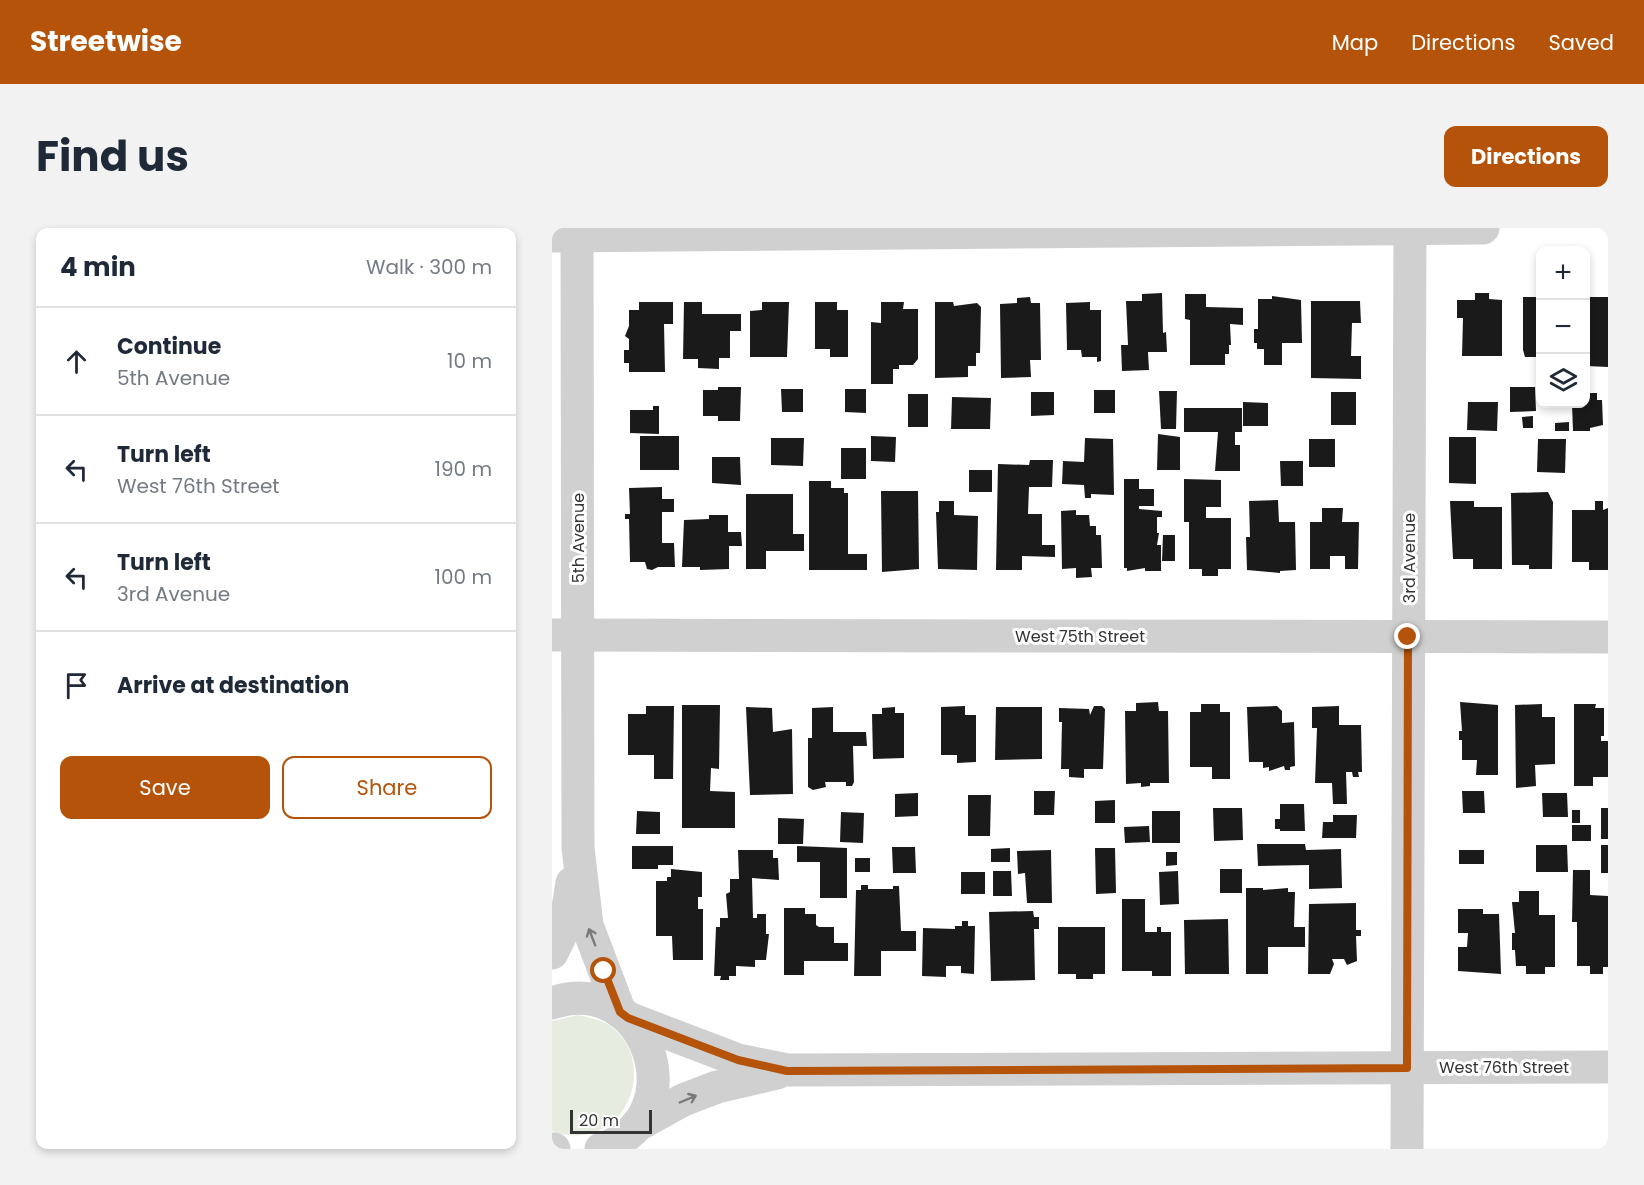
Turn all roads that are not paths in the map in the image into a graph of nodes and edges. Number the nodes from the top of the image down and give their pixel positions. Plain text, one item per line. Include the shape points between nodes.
1 (1410, 228) edge
2 (1484, 228) edge
3 (569, 234) edge
4 (565, 634) edge
5 (1408, 637) junction
6 (1608, 637) edge
7 (578, 848) junction
8 (552, 953) edge
9 (552, 1003) edge
10 (624, 1015) junction
11 (1608, 1067) edge
12 (1407, 1068) junction
13 (787, 1071) junction
14 (630, 1135) edge
15 (601, 1149) edge
16 (1407, 1149) edge

1 - 2 street
1 - 3 street
1 - 5 street, 3rd Avenue
3 - 4 street, 5th Avenue
4 - 5 street, West 75th Street
4 - 7 street, 5th Avenue
5 - 6 street, West 75th Street
5 - 12 street, 3rd Avenue
7 - 8 street, 5th Avenue via 565,926
10 -> 7 street, 5th Avenue via 587,925
9 - 10 street, West 76th Street via 581,998 602,1002
10 - 13 street, West 76th Street via 738,1060
10 - 14 street via 644,1036 654,1082 649,1106
11 - 12 street, West 76th Street
12 - 13 street, West 76th Street
12 - 16 street, 3rd Avenue
14 -> 13 street, West 76th Street via 683,1100 717,1087
14 - 15 street, West 76th Street

